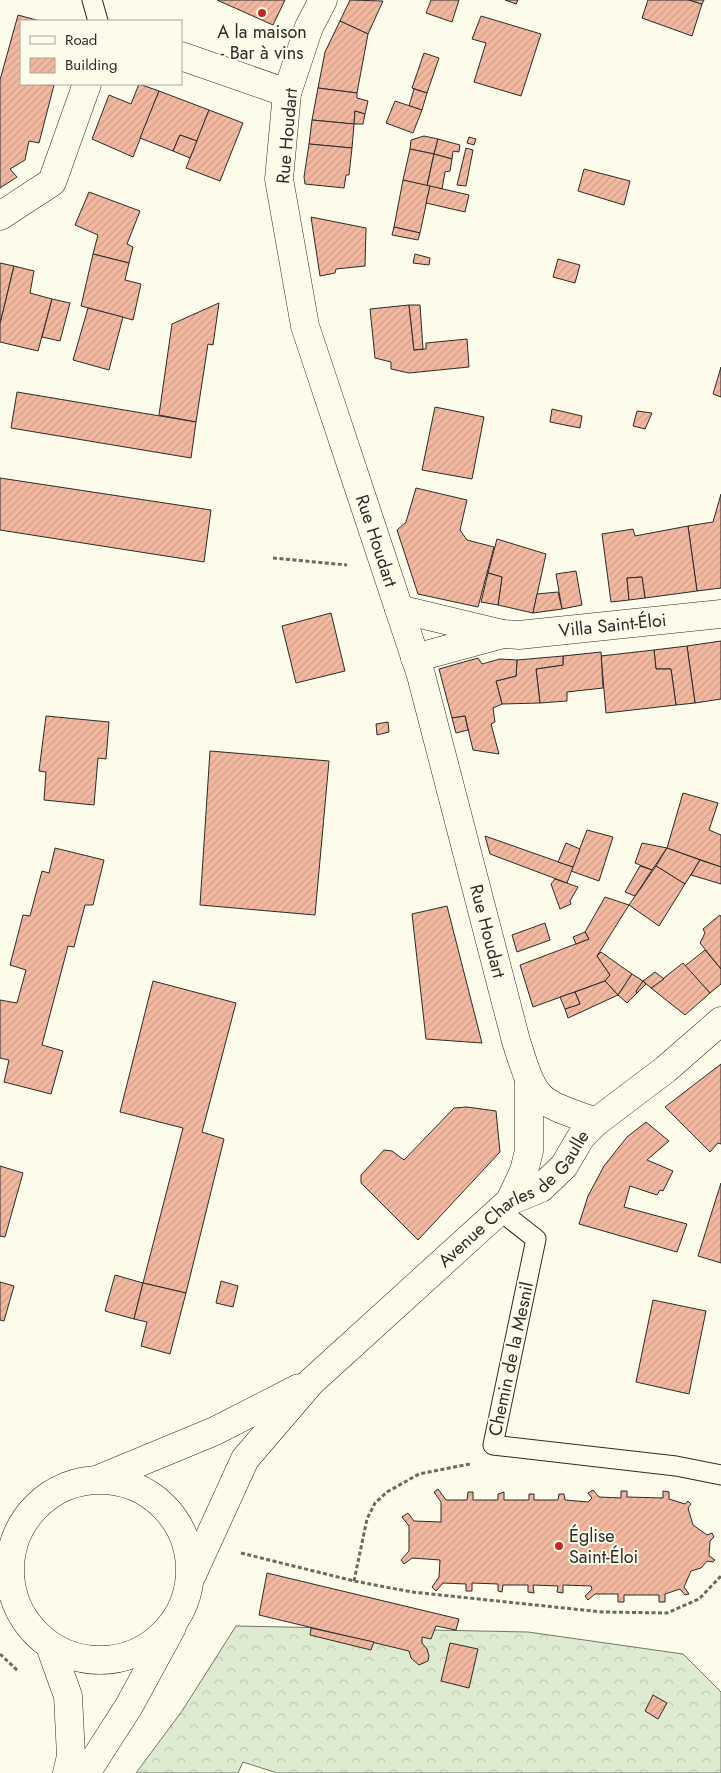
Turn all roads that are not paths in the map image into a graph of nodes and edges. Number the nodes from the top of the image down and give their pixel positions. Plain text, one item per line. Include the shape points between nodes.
1 (92, 0) edge
2 (323, 0) edge
3 (98, 20) edge
4 (182, 56) edge
5 (87, 85) edge
6 (287, 93) junction
7 (0, 216) edge
8 (399, 609) junction
9 (721, 614) edge
10 (504, 634) junction
11 (415, 658) junction
12 (721, 1021) edge
13 (529, 1082) junction
14 (596, 1122) junction
15 (505, 1206) junction
16 (311, 1382) junction
17 (721, 1475) edge
18 (98, 1479) junction
19 (38, 1504) junction
20 (0, 1522) edge
21 (192, 1575) junction
22 (5, 1587) edge
23 (11, 1618) edge
24 (172, 1627) junction
25 (50, 1646) junction
26 (66, 1773) edge
27 (86, 1773) edge

1 - 3 lane
2 - 6 street, Rue Houdart via 309,27
4 - 6 street
5 - 7 street via 52,182
6 - 8 street, Rue Houdart via 279,179 305,326
8 - 10 street, Villa Saint-Éloi
8 - 11 street, Rue Houdart
9 - 10 street, Villa Saint-Éloi
10 - 11 street, Villa Saint-Éloi
11 - 13 street, Rue Houdart
12 - 14 street, Avenue Charles de Gaulle via 666,1069
13 - 14 street, Rue Houdart via 542,1100 556,1109
13 - 15 street, Rue Houdart via 528,1151 524,1170
14 - 15 street, Avenue Charles de Gaulle via 581,1136 564,1166 541,1188
15 - 16 street, Avenue Charles de Gaulle
15 - 17 lane, Chemin de la Mesnil via 536,1239 493,1445 676,1466
16 - 18 street, Avenue Charles de Gaulle via 215,1431
16 - 21 street, Avenue Charles de Gaulle via 245,1459
18 - 19 street via 56,1491
18 - 21 street via 128,1484 154,1497 175,1518 188,1545
19 - 20 street
19 - 22 street via 20,1528 10,1557
21 - 24 street via 186,1602
22 - 23 street
23 - 25 street
24 - 25 street via 152,1645 128,1657 101,1662 74,1658
24 - 27 street via 129,1706
25 - 26 street via 68,1696 71,1756

